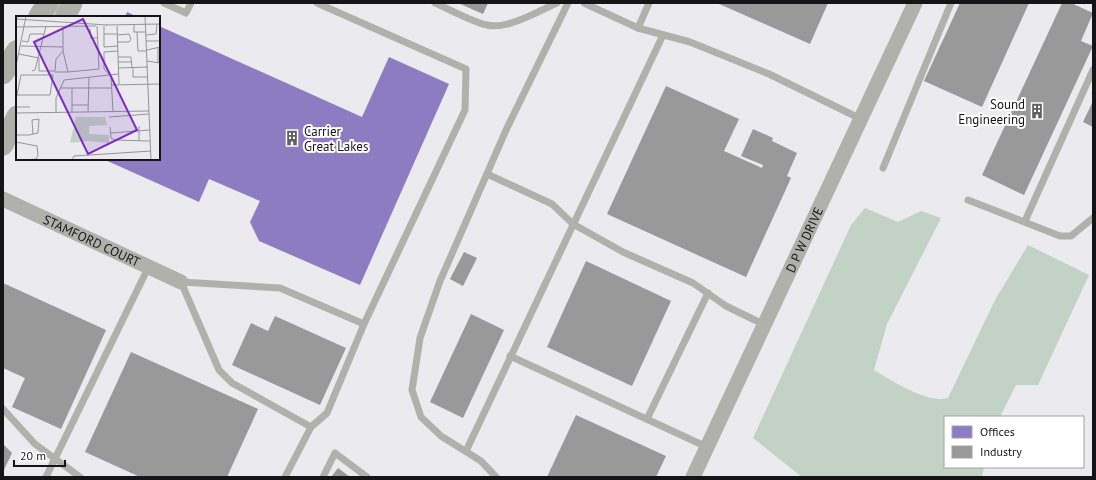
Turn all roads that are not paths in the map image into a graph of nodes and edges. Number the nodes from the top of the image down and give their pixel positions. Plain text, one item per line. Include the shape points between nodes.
1 (48, 3) edge
2 (72, 3) edge
3 (164, 3) edge
4 (191, 3) edge
5 (317, 3) edge
6 (435, 3) edge
7 (557, 3) edge
8 (568, 3) edge
9 (584, 3) edge
10 (649, 3) edge
11 (915, 3) edge
12 (951, 3) edge
13 (40, 16) edge
14 (66, 16) edge
15 (638, 28) junction
16 (663, 35) junction
17 (16, 53) edge
18 (1093, 70) edge
19 (3, 73) edge
20 (16, 118) edge
21 (861, 119) junction
22 (3, 145) edge
23 (883, 168) dead end
24 (487, 174) junction
25 (3, 199) edge
26 (968, 200) dead end
27 (1093, 218) edge
28 (1025, 222) junction
29 (573, 224) junction
30 (148, 268) junction
31 (181, 282) junction
32 (708, 293) junction
33 (364, 324) junction
34 (765, 325) junction
35 (510, 356) junction
36 (3, 408) edge
37 (648, 419) junction
38 (312, 427) junction
39 (707, 447) junction
40 (466, 451) junction
41 (56, 458) junction
42 (46, 477) edge
43 (80, 477) edge
44 (285, 477) edge
45 (323, 477) edge
46 (367, 477) edge
47 (496, 477) edge
48 (693, 477) edge

1 - 13 highway
2 - 14 main road
3 - 4 lane via 186,13
5 - 33 lane via 466,69 465,110
6 - 7 lane via 487,26 527,17
8 - 24 lane
9 - 15 lane
10 - 15 lane
11 - 21 street, D P W DRIVE
12 - 23 lane
15 - 16 lane
16 - 21 lane via 690,42 769,74
16 - 29 lane
17 - 19 highway
18 - 28 lane
20 - 22 main road
21 - 34 street, D P W DRIVE
24 - 29 lane via 552,204
24 - 40 lane via 440,281 420,338 412,390 421,417 441,436
25 - 30 street, STAMFORD COURT
26 - 28 lane
27 - 28 lane via 1071,236 1060,236
29 - 32 lane via 623,252 693,283
29 - 35 lane
30 - 31 street, STAMFORD COURT
30 - 41 lane
31 - 33 lane via 280,288
31 - 38 lane via 219,370 232,383
32 - 34 lane via 726,306
32 - 37 lane
33 - 38 lane via 327,413
34 - 39 street, D P W DRIVE
35 - 37 lane
35 - 40 lane
36 - 41 lane via 35,444
37 - 39 lane
38 - 44 lane
39 - 48 street, D P W DRIVE
40 - 47 lane via 481,461
41 - 42 lane
41 - 43 lane
45 - 46 lane via 335,453

